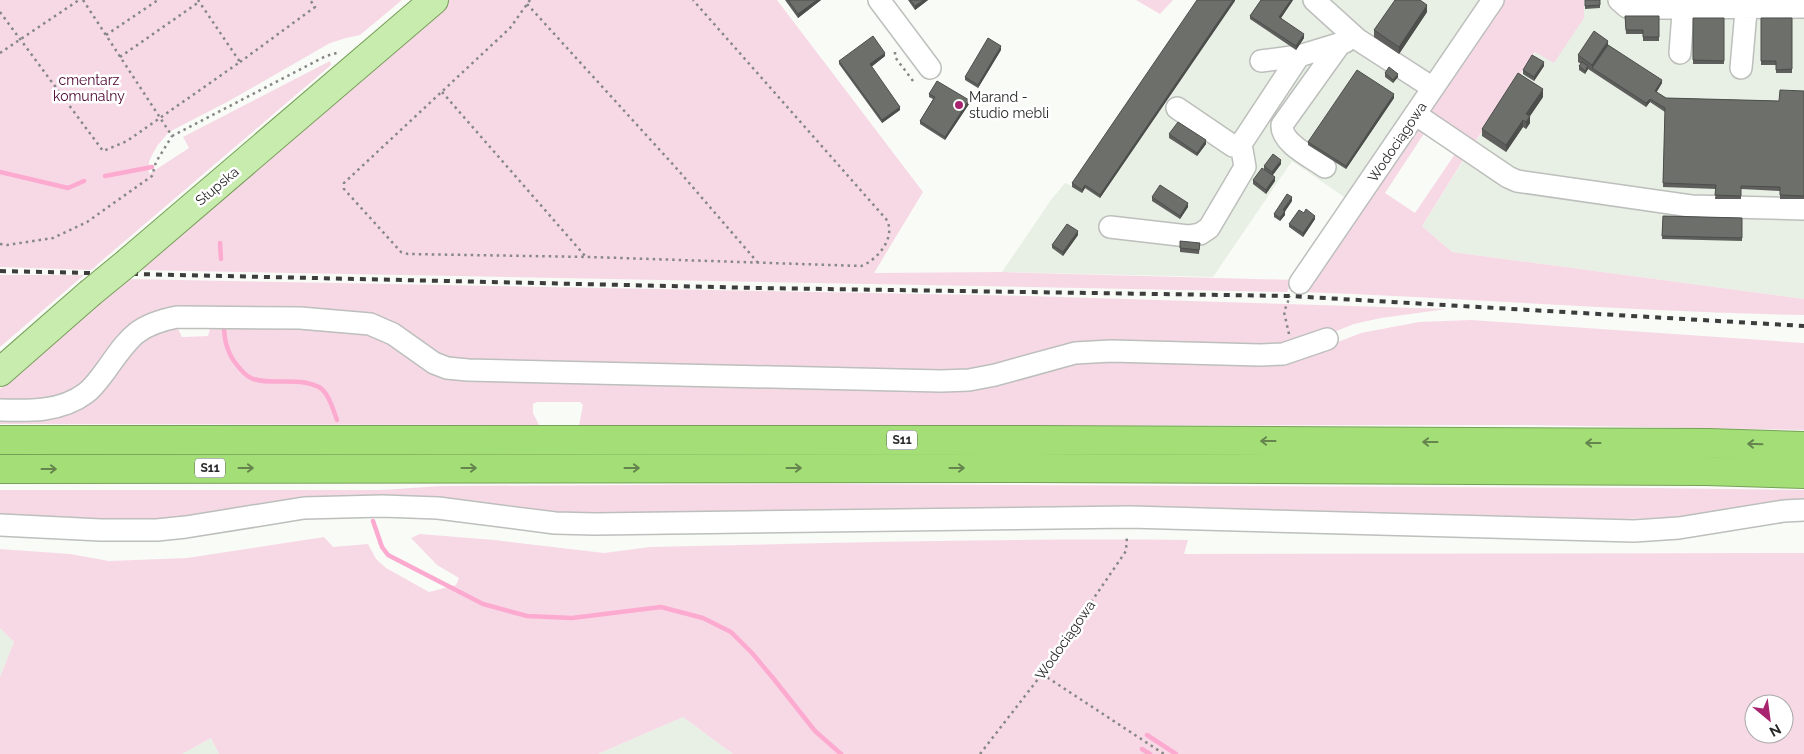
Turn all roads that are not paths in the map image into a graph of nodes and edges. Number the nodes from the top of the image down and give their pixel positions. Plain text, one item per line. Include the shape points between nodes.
1 (434, 0) edge
2 (879, 0) edge
3 (1314, 0) edge
4 (1492, 0) edge
5 (1620, 0) edge
6 (1684, 4) edge
7 (1747, 4) edge
8 (1804, 7) edge
9 (1349, 41) junction
10 (1680, 53) dead end
11 (1299, 56) junction
12 (1261, 61) dead end
13 (930, 68) dead end
14 (1741, 68) dead end
15 (1433, 88) junction
16 (1177, 108) dead end
17 (1415, 114) junction
18 (1241, 144) junction
19 (1325, 167) dead end
20 (1804, 209) edge
21 (1110, 227) dead end
22 (1300, 283) road end
23 (1327, 339) dead end
24 (0, 372) edge
25 (0, 410) edge
26 (0, 440) edge
27 (1804, 446) edge
28 (0, 469) edge
29 (1804, 474) edge
30 (1804, 510) edge
31 (0, 525) edge

1 - 24 main road, Słupska, bridge
2 - 13 street
3 - 9 street
4 - 15 street, Wodociągowa
5 - 6 street via 1627,7 1639,8
6 - 7 street
6 - 10 street
7 - 8 street
7 - 14 street
9 - 11 street
9 - 15 street
9 - 19 street via 1282,125 1282,131 1290,142
11 - 12 street
11 - 18 street
15 - 17 street, Wodociągowa
16 - 18 street via 1233,146
17 - 20 street via 1517,181 1690,206
17 - 22 street, Wodociągowa
18 - 21 street via 1245,167 1209,228 1200,234 1188,236
23 - 25 street via 1283,354 1075,353 995,375 941,381 468,370 434,363 394,334 370,324 300,318 177,317 163,319 138,330 96,383 85,394 68,403 49,409
27 -> 26 highway, S11 via 1033,440
28 -> 29 highway, S11 via 1051,468
30 - 31 street via 1679,528 1634,531 1130,517 595,524 556,523 438,508 382,506 304,508 158,530

